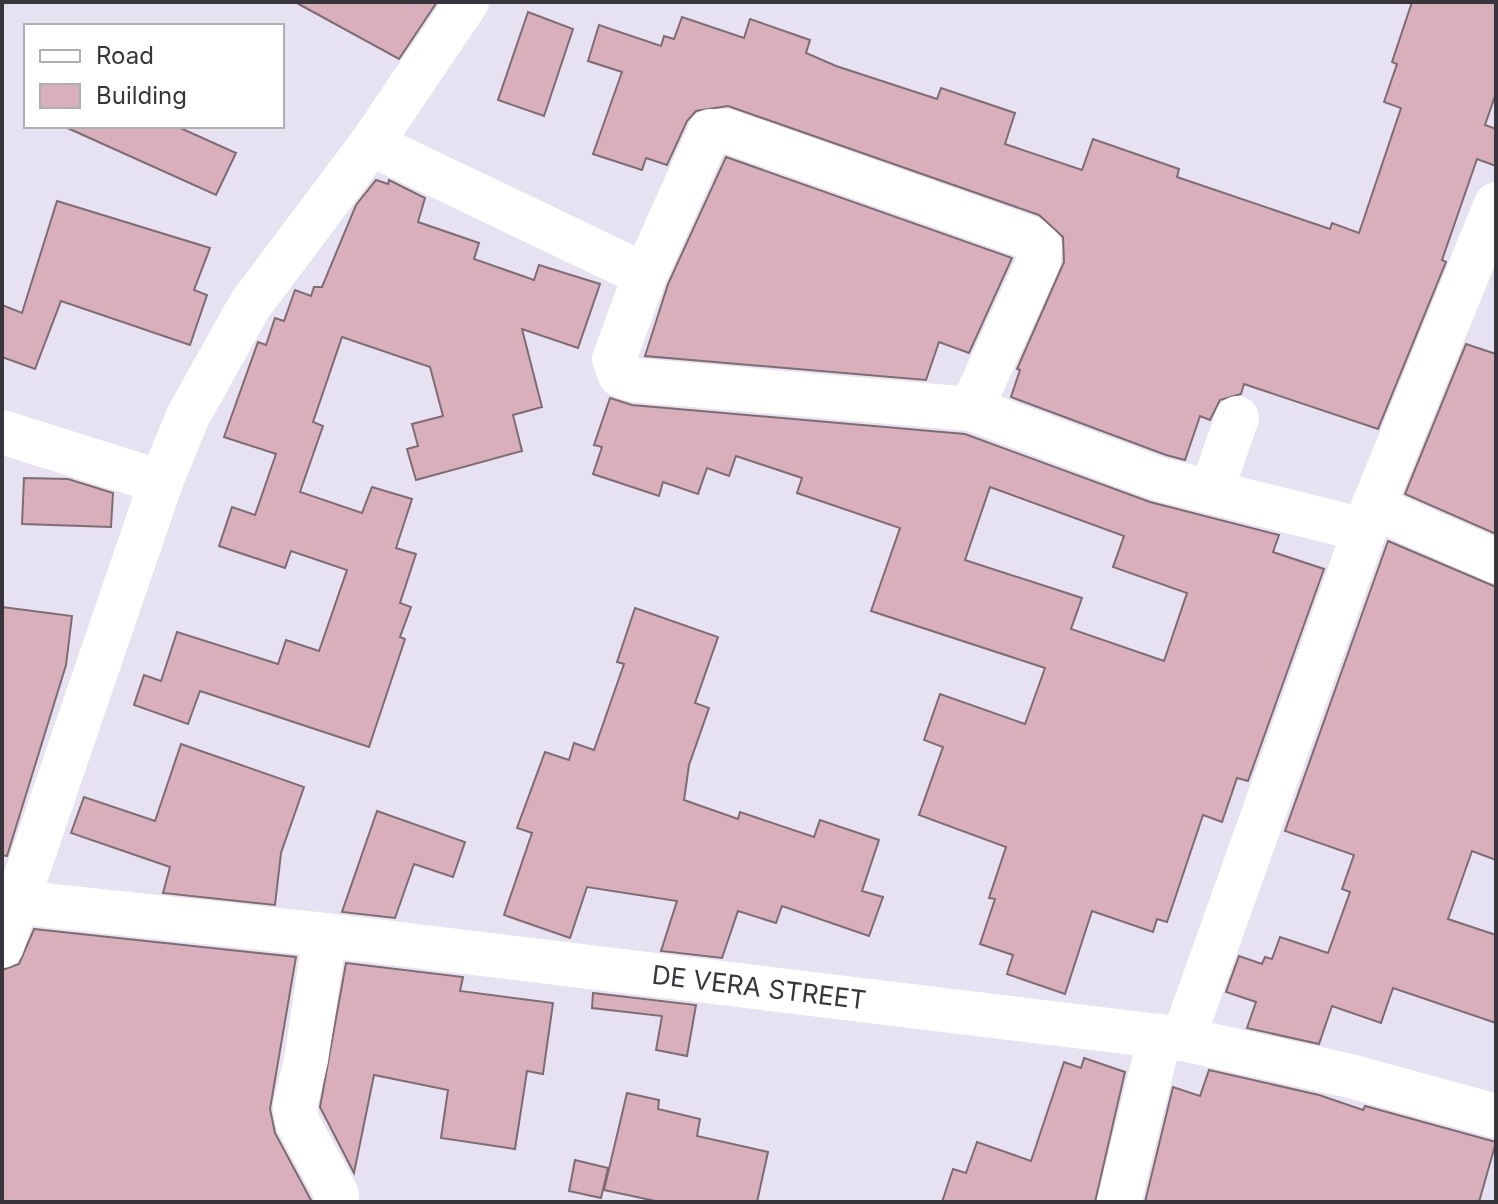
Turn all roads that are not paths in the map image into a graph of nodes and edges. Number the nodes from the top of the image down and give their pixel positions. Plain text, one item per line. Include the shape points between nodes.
1 (467, 2) edge
2 (371, 144) junction
3 (1496, 204) edge
4 (645, 275) junction
5 (971, 409) junction
6 (1237, 418) dead end
7 (2, 432) edge
8 (161, 482) junction
9 (1211, 492) junction
10 (1368, 518) junction
11 (1496, 561) edge
12 (16, 902) junction
13 (325, 935) junction
14 (2, 946) edge
15 (1172, 1038) junction
16 (1496, 1116) edge
17 (337, 1195) dead end
18 (1119, 1202) edge

1 - 2 street
2 - 4 street
2 - 8 street via 250,305 188,416
3 - 10 street
4 - 5 street via 614,359 620,375
4 - 5 street via 710,131 727,131 1030,238 1040,247 1039,260
5 - 9 street via 1125,468
6 - 9 street
7 - 8 street
8 - 12 street
9 - 10 street
10 - 11 street
10 - 15 street
12 - 13 street, DE VERA STREET
12 - 14 street
13 - 15 street, DE VERA STREET
13 - 17 street via 295,1106 297,1121
15 - 16 street, DE VERA STREET via 1350,1076
15 - 18 street

